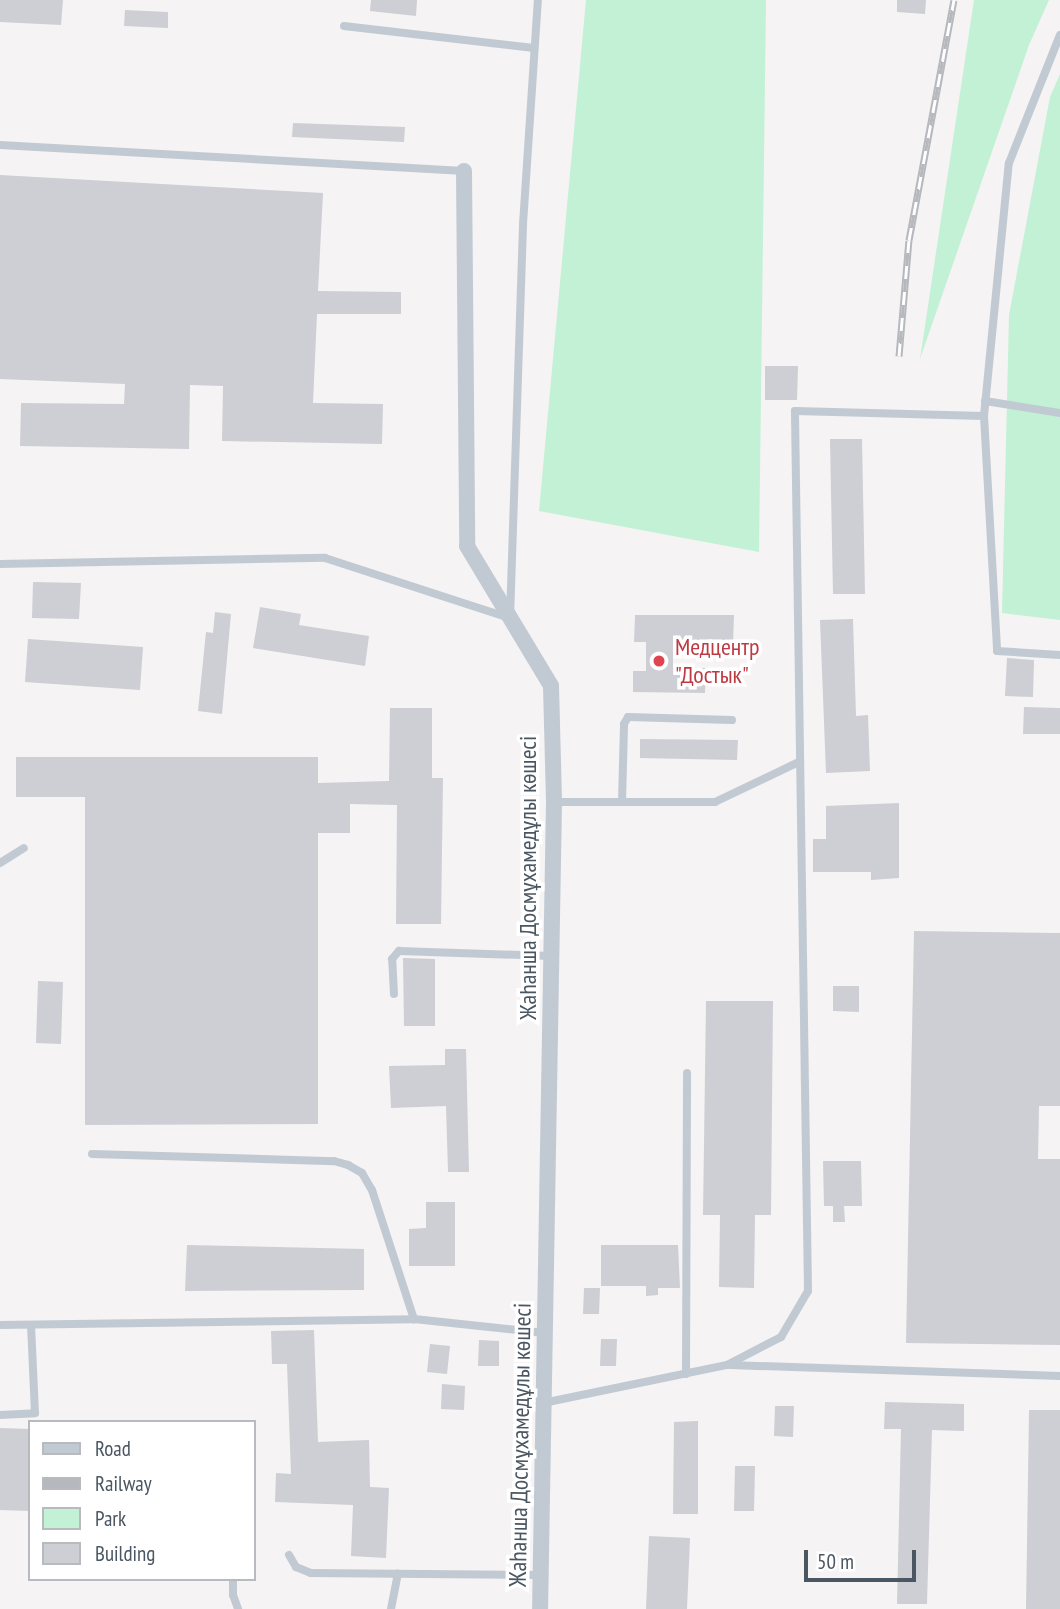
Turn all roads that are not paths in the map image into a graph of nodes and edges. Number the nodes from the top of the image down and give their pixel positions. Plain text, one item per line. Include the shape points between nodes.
1 (538, 0) edge
2 (344, 26) dead end
3 (1060, 35) edge
4 (534, 48) junction
5 (0, 145) edge
6 (464, 171) joint
7 (985, 401) junction
8 (1060, 413) edge
9 (984, 416) junction
10 (0, 564) edge
11 (510, 618) junction
12 (1060, 656) edge
13 (732, 720) dead end
14 (799, 762) junction
15 (554, 802) junction
16 (622, 802) junction
17 (24, 848) dead end
18 (0, 863) edge
19 (551, 956) junction
20 (394, 994) dead end
21 (687, 1073) dead end
22 (92, 1154) dead end
23 (414, 1319) junction
24 (0, 1325) edge
25 (31, 1325) junction
26 (544, 1333) junction
27 (727, 1365) junction
28 (686, 1374) junction
29 (1060, 1376) edge
30 (543, 1403) junction
31 (0, 1415) edge
32 (289, 1555) dead end
33 (398, 1574) junction
34 (541, 1576) junction
35 (233, 1581) edge
36 (238, 1609) edge
37 (391, 1609) edge
38 (540, 1609) edge

1 - 4 lane
2 - 4 lane
3 - 7 lane via 1009,163
4 - 11 lane via 523,224
5 - 6 lane
6 - 11 street, Жаһанша Досмұхамедұлы көшесі via 467,546
7 - 8 lane
7 - 9 lane
9 - 12 lane via 997,651
9 - 14 lane via 795,411
10 - 11 lane via 325,558
11 - 15 street, Жаһанша Досмұхамедұлы көшесі via 551,686
13 - 16 lane via 628,717
14 - 16 lane via 715,802
14 - 27 lane via 808,1291 781,1337
15 - 16 lane
15 - 19 street, Жаһанша Досмұхамедұлы көшесі
17 - 18 lane
19 - 20 lane via 398,951 392,959
19 - 26 street, Жаһанша Досмұхамедұлы көшесі
21 - 28 lane
22 - 23 lane via 348,1165 362,1173 372,1190
23 - 25 lane
23 - 26 lane
24 - 25 lane
25 - 31 lane via 35,1413
26 - 30 street, Жаһанша Досмұхамедұлы көшесі
27 - 28 lane
27 - 29 lane
28 - 30 lane
30 - 34 street, Жаһанша Досмұхамедұлы көшесі
32 - 33 lane via 296,1567 311,1573
33 - 34 lane
33 - 37 lane
34 - 38 street, Жаһанша Досмұхамедұлы көшесі
35 - 36 lane

